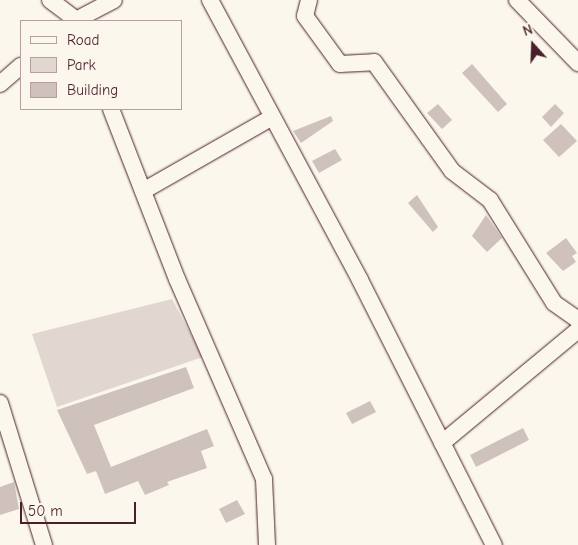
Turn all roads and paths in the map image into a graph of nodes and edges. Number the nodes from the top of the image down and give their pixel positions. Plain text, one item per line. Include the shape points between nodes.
1 (50, 0) edge
2 (114, 0) edge
3 (210, 0) edge
4 (309, 0) edge
5 (517, 0) edge
6 (76, 20) edge
7 (578, 63) edge
8 (20, 67) edge
9 (0, 84) edge
10 (111, 110) edge
11 (271, 118) junction
12 (143, 191) junction
13 (578, 320) edge
14 (578, 330) edge
15 (0, 403) edge
16 (442, 443) junction
17 (44, 545) edge
18 (267, 545) edge
19 (494, 545) edge

1 - 6 street
2 - 6 street
3 - 11 street
4 - 13 street via 305,16 340,64 374,62 452,171 490,200 554,303
5 - 7 street
8 - 9 street
10 - 12 street
11 - 12 street
11 - 16 street via 360,280
12 - 18 street via 264,479
14 - 16 street
15 - 17 street
16 - 19 street

